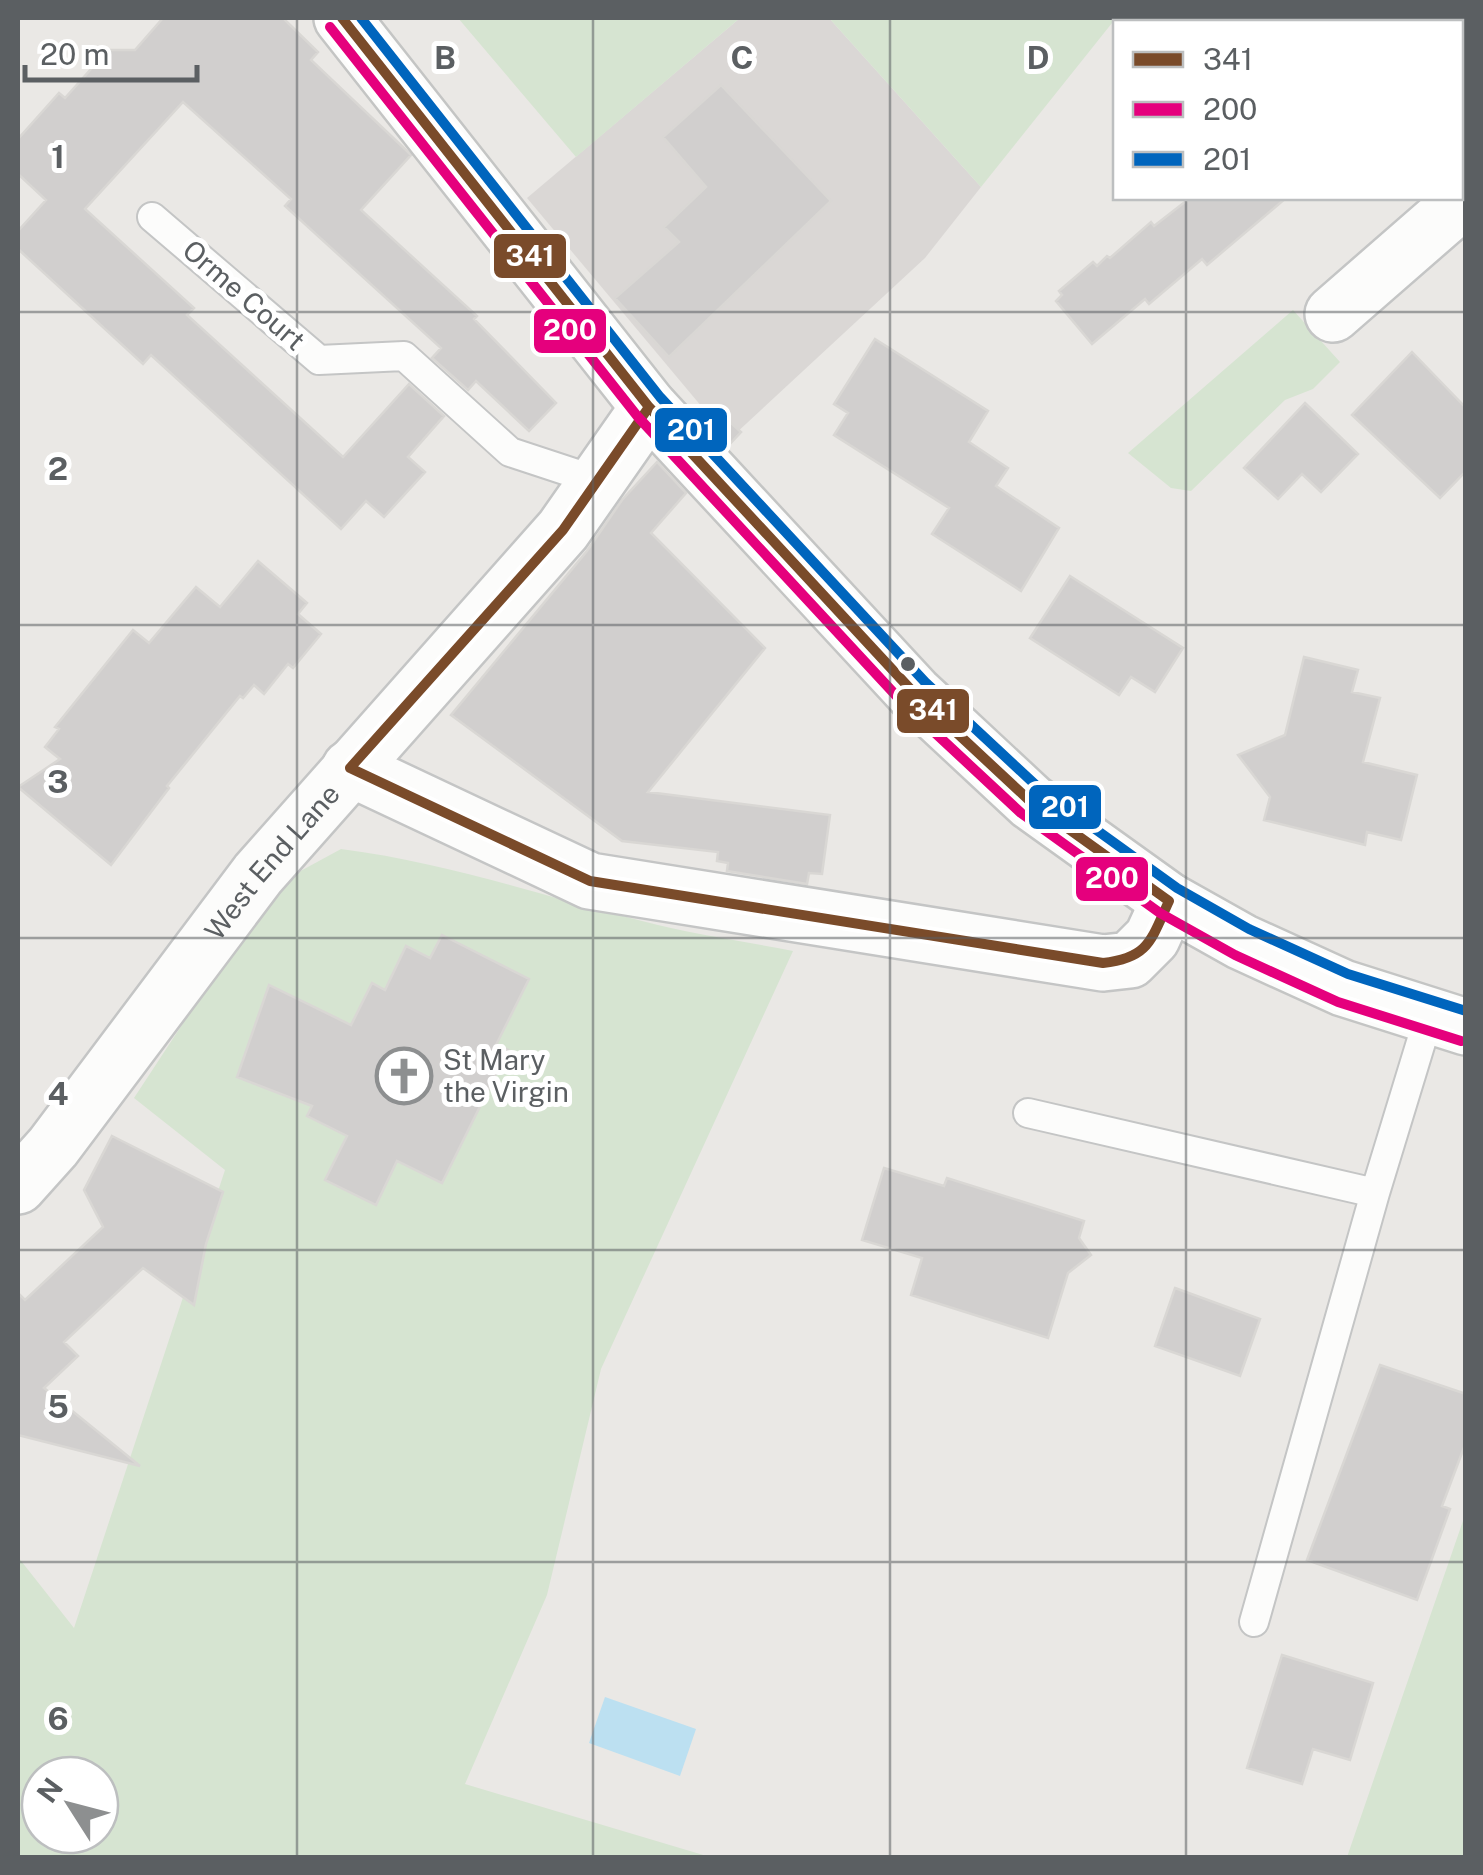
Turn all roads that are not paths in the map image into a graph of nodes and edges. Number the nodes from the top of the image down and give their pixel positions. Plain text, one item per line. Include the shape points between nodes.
1 (342, 18) edge
2 (152, 216) dead end
3 (1457, 221) edge
4 (1334, 314) dead end
5 (649, 407) junction
6 (598, 481) junction
7 (350, 768) junction
8 (1169, 902) junction
9 (1447, 1021) edge
10 (1028, 1113) dead end
11 (18, 1186) edge
12 (1375, 1194) junction
13 (1254, 1622) dead end

1 - 5 street
2 - 6 lane, Orme Court via 319,360 404,356 510,452
3 - 4 street
5 - 6 street, West End Lane
5 - 8 street via 914,693 1031,802
6 - 7 street, West End Lane via 563,530
7 - 8 street via 590,881 1103,963 1130,960 1152,938
7 - 11 street, West End Lane via 258,874
8 - 9 street via 1343,988
9 - 12 lane
10 - 12 lane
12 - 13 lane

